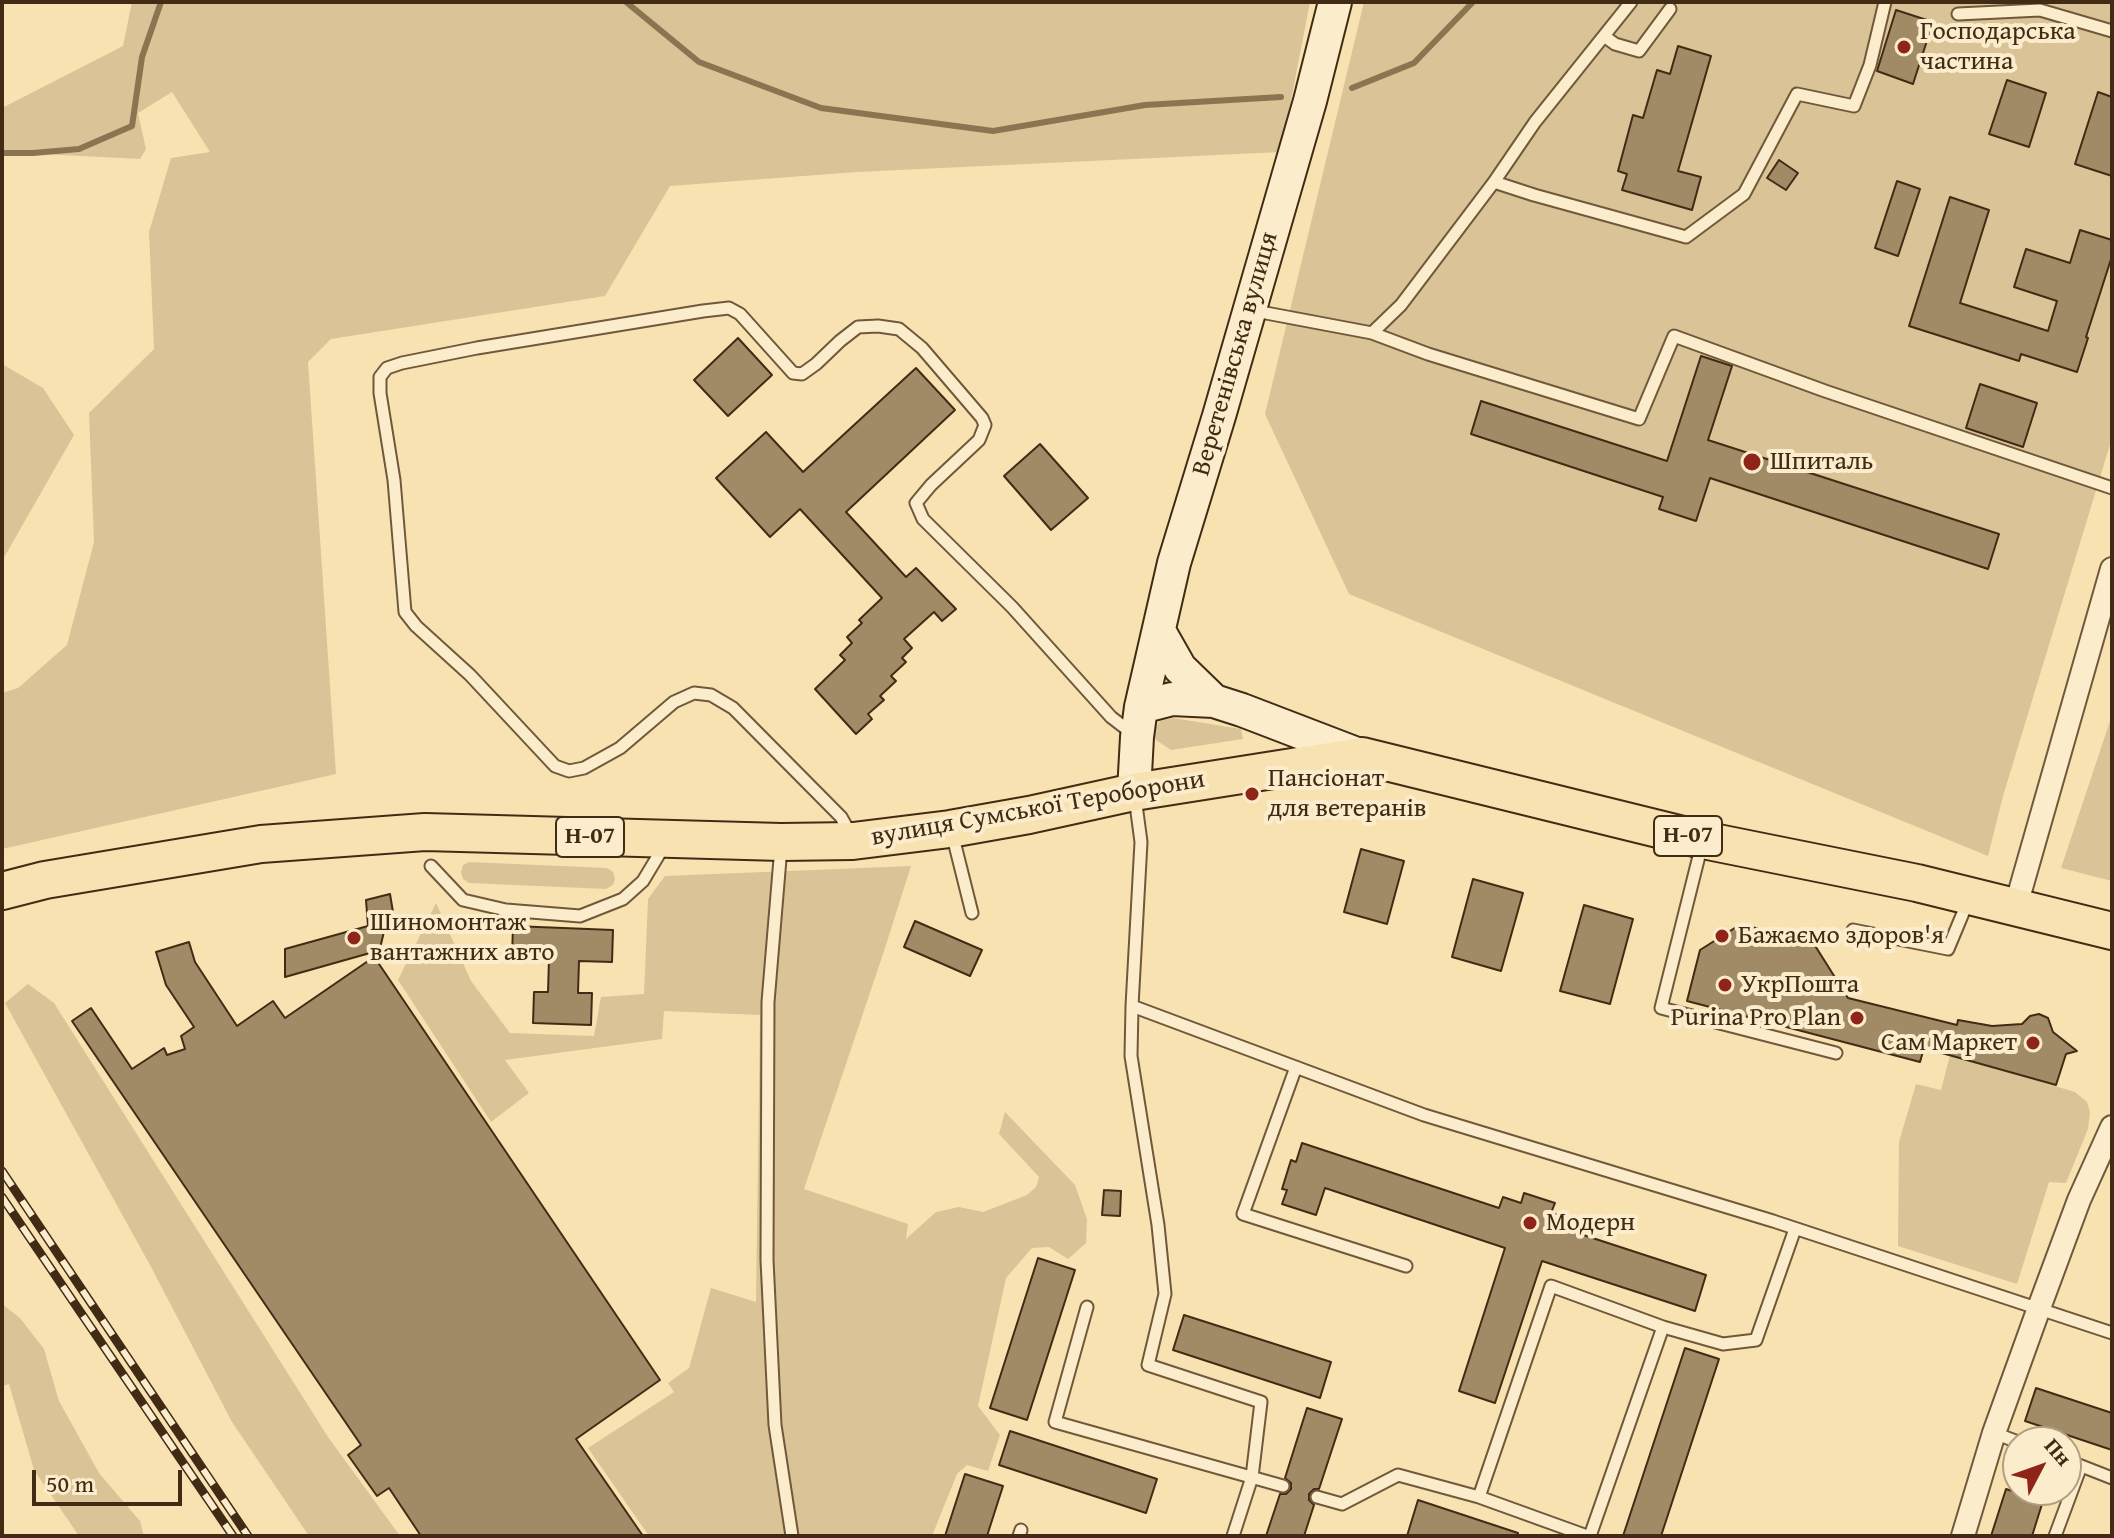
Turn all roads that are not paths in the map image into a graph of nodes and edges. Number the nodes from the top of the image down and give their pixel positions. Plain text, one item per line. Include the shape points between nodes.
1 (1335, 2) edge
2 (1631, 2) edge
3 (1885, 2) edge
4 (1670, 9) dead end
5 (1958, 14) dead end
6 (2112, 31) edge
7 (1604, 36) junction
8 (1494, 182) junction
9 (1250, 310) junction
10 (1372, 333) junction
11 (2112, 488) edge
12 (2112, 569) edge
13 (1159, 631) junction
14 (1214, 701) junction
15 (1139, 722) junction
16 (1362, 756) junction
17 (1134, 792) junction
18 (950, 829) junction
19 (667, 840) junction
20 (1703, 840) junction
21 (853, 841) junction
22 (781, 842) junction
23 (431, 866) dead end
24 (2, 891) edge
25 (1970, 897) junction
26 (2015, 909) junction
27 (972, 913) dead end
28 (1853, 930) dead end
29 (2112, 931) edge
30 (1132, 1006) junction
31 (1836, 1053) dead end
32 (1296, 1067) junction
33 (2112, 1127) edge
34 (1795, 1229) junction
35 (1406, 1266) dead end
36 (1087, 1307) dead end
37 (2039, 1308) junction
38 (1663, 1327) junction
39 (2112, 1333) edge
40 (1994, 1433) junction
41 (2002, 1436) edge
42 (2082, 1466) edge
43 (1252, 1477) junction
44 (2112, 1478) edge
45 (1283, 1486) dead end
46 (1317, 1497) dead end
47 (1479, 1497) junction
48 (2066, 1506) edge
49 (792, 1536) edge
50 (1233, 1536) edge
51 (1588, 1536) edge
52 (1963, 1536) edge
53 (2055, 1536) edge

1 - 9 street, Веретенівська вулиця
2 - 7 lane
3 - 8 lane via 1854,106 1797,94 1744,194 1686,237
4 - 7 lane via 1639,51
5 - 6 lane via 2040,10
7 - 8 lane
8 - 10 lane via 1401,305
9 - 10 lane
9 - 13 street, Веретенівська вулиця via 1174,563
10 - 11 lane via 1639,419 1674,336
12 - 26 street
13 - 14 street via 1180,668
13 - 15 street, Веретенівська вулиця
14 - 15 street via 1172,699
14 - 16 street
15 - 17 street, Веретенівська вулиця
15 - 21 lane via 1111,717 923,519 916,503 979,440 985,425 922,348 899,329 858,327 802,374 793,373 729,308 477,348 387,368 380,377 380,393 394,480 405,612 416,626 555,766 569,771 620,748 674,702 694,693 711,695 733,708 841,817
16 - 17 main road, вулиця Сумської Тероборони / Н-07
16 - 20 main road, вулиця Сумської Тероборони / Н-07
17 - 18 main road, вулиця Сумської Тероборони / Н-07
17 - 30 lane via 1141,842
18 - 21 main road, вулиця Сумської Тероборони / Н-07
18 - 27 lane
19 - 22 main road, вулиця Сумської Тероборони / Н-07
19 - 23 lane via 643,881 623,899 580,916 506,910 463,900
19 - 24 main road, вулиця Сумської Тероборони / Н-07 via 425,832 261,844
20 - 25 main road, вулиця Сумської Тероборони / Н-07
20 - 31 lane via 1661,1008
21 - 22 main road, вулиця Сумської Тероборони / Н-07
22 - 49 lane via 768,1002 767,1260 775,1425
25 - 26 main road, вулиця Сумської Тероборони / Н-07
25 - 28 lane via 1948,949
26 - 29 main road, вулиця Сумської Тероборони / Н-07
30 - 32 lane
30 - 43 lane via 1131,1056 1165,1294 1148,1365 1261,1402
32 - 34 lane via 1424,1115
32 - 35 lane via 1243,1214
33 - 37 street
34 - 37 lane
34 - 38 lane via 1756,1340 1723,1344
36 - 43 lane via 1055,1422
37 - 39 lane
37 - 40 street
38 - 47 lane via 1551,1286
38 - 51 lane
40 - 41 lane
40 - 52 street
42 - 44 lane
43 - 45 lane
43 - 50 lane
46 - 47 lane via 1342,1504 1398,1475
47 - 51 lane
48 - 53 lane

